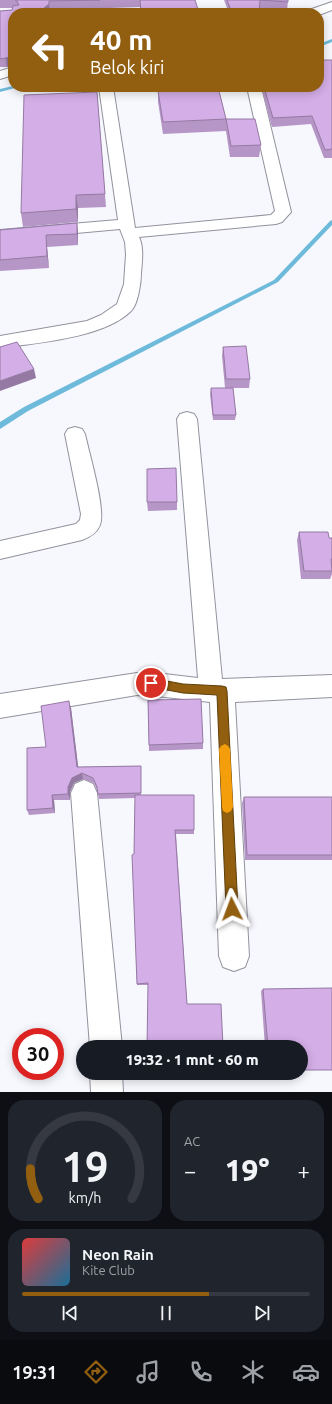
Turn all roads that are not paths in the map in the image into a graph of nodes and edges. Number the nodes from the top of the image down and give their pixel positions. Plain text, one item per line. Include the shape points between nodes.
1 (107, 92) edge
2 (255, 92) edge
3 (128, 228) junction
4 (0, 235) edge
5 (0, 342) edge
6 (187, 419) dead end
7 (75, 434) dead end
8 (0, 550) edge
9 (332, 686) edge
10 (217, 691) junction
11 (0, 706) edge
12 (84, 793) dead end
13 (234, 956) dead end
14 (105, 1040) edge
15 (106, 1080) edge
16 (107, 1092) edge

1 - 3 street
2 - 3 street via 282,203 283,212 279,217 276,220
3 - 4 street
3 - 5 street via 134,254 132,284 125,306 107,319 91,326
6 - 10 street
7 - 8 street via 92,514 90,524 82,531
9 - 10 street
10 - 11 street via 151,683
10 - 13 street
12 - 14 street
15 - 16 street

